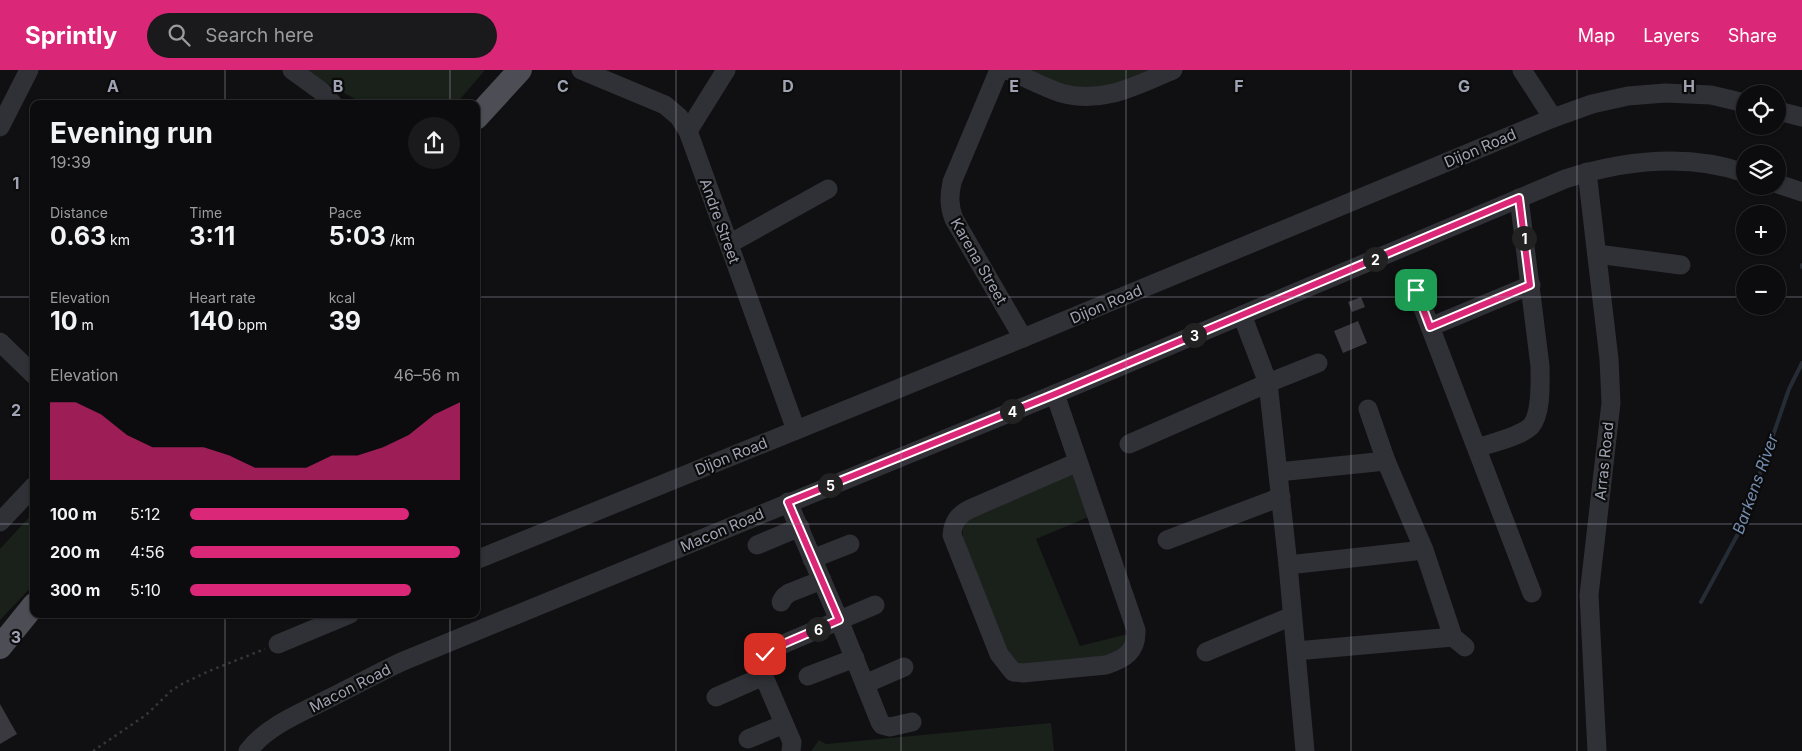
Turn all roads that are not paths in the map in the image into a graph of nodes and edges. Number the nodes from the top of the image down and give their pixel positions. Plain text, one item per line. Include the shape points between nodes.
1 (29, 70) edge
2 (292, 70) edge
3 (520, 70) edge
4 (582, 70) edge
5 (726, 70) edge
6 (999, 70) edge
7 (1007, 70) edge
8 (1173, 70) edge
9 (1522, 70) edge
10 (330, 100) edge
11 (1736, 102) edge
12 (1786, 113) edge
13 (480, 114) edge
14 (1802, 117) edge
15 (1553, 118) junction
16 (0, 127) edge
17 (688, 131) junction
18 (1736, 170) edge
19 (1587, 172) junction
20 (1786, 187) edge
21 (828, 189) dead end
22 (1802, 192) edge
23 (1519, 198) junction
24 (728, 244) junction
25 (1596, 254) junction
26 (1681, 264) dead end
27 (1530, 285) junction
28 (1416, 290) dead end
29 (1242, 315) junction
30 (1430, 327) junction
31 (1023, 338) junction
32 (0, 342) edge
33 (1318, 363) dead end
34 (30, 371) edge
35 (1268, 383) junction
36 (1055, 394) junction
37 (1368, 409) dead end
38 (796, 430) junction
39 (1129, 444) dead end
40 (1477, 448) junction
41 (1386, 461) junction
42 (1078, 462) junction
43 (1278, 472) junction
44 (30, 490) edge
45 (1281, 497) junction
46 (788, 502) junction
47 (0, 522) edge
48 (800, 527) junction
49 (1167, 540) dead end
50 (850, 543) dead end
51 (757, 545) dead end
52 (1424, 550) junction
53 (480, 558) edge
54 (812, 559) junction
55 (1288, 565) junction
56 (822, 580) junction
57 (1532, 594) dead end
58 (781, 602) dead end
59 (875, 605) dead end
60 (30, 607) edge
61 (30, 608) edge
62 (1292, 616) junction
63 (340, 618) edge
64 (839, 620) junction
65 (0, 638) edge
66 (278, 644) road end
67 (0, 647) edge
68 (1296, 651) junction
69 (1206, 652) dead end
70 (854, 658) junction
71 (904, 668) dead end
72 (764, 676) junction
73 (808, 676) dead end
74 (865, 684) junction
75 (716, 697) dead end
76 (912, 722) dead end
77 (784, 724) junction
78 (748, 739) dead end
79 (248, 751) edge
80 (775, 751) edge
81 (786, 751) edge
82 (791, 751) edge
83 (1305, 751) edge
84 (1597, 751) edge

1 - 16 street
2 - 10 street
3 - 13 main road
4 - 17 street, Andre Street via 665,104
5 - 17 street
6 - 31 street, Karena Street via 952,182 950,207 954,220
7 - 8 street via 1062,93 1097,97 1126,90
9 - 15 street
11 - 15 street, Dijon Road via 1711,95 1665,93 1628,96
12 - 14 street
15 - 31 street, Dijon Road
17 - 24 street, Andre Street
18 - 19 street, Macon Road via 1714,164 1684,162 1632,164
19 - 23 street, Macon Road
19 - 25 street, Arras Road
20 - 22 street
21 - 24 street
23 - 27 street
23 - 29 street, Macon Road
24 - 38 street, Andre Street
25 - 26 street
25 - 84 street, Arras Road via 1611,403 1589,595
27 - 30 street
27 - 40 street via 1540,366 1536,416 1531,426 1517,434
28 - 30 street
29 - 35 street
29 - 36 street, Macon Road
30 - 40 street
31 - 38 street, Dijon Road
32 - 34 street
33 - 35 street
35 - 39 street
35 - 43 street
36 - 42 street
36 - 46 street, Macon Road
37 - 41 street
38 - 53 street, Dijon Road
40 - 57 street
41 - 43 street
41 - 52 street
42 - 42 street via 1137,640 1126,655 1106,665 1023,674 1013,672 1003,661 991,636 952,535 952,527 960,514 970,508
43 - 45 street
44 - 47 street
45 - 49 street
45 - 55 street
46 - 48 street
46 - 79 street, Macon Road via 401,662 296,716 257,739
48 - 51 street
48 - 54 street
50 - 54 street
52 - 55 street
52 - 68 street via 1459,642
54 - 56 street
55 - 62 street
56 - 58 street via 788,593
56 - 64 street
59 - 64 street
60 - 65 main road
61 - 67 main road
62 - 68 street
62 - 69 street
63 - 66 street
64 - 70 street
64 - 72 street via 770,650 761,664
68 - 83 street
70 - 73 street
70 - 74 street
71 - 74 street
72 - 75 street
72 - 77 street
74 - 76 street via 882,725 890,727
77 - 78 street
77 - 82 street via 792,742
80 - 81 street

